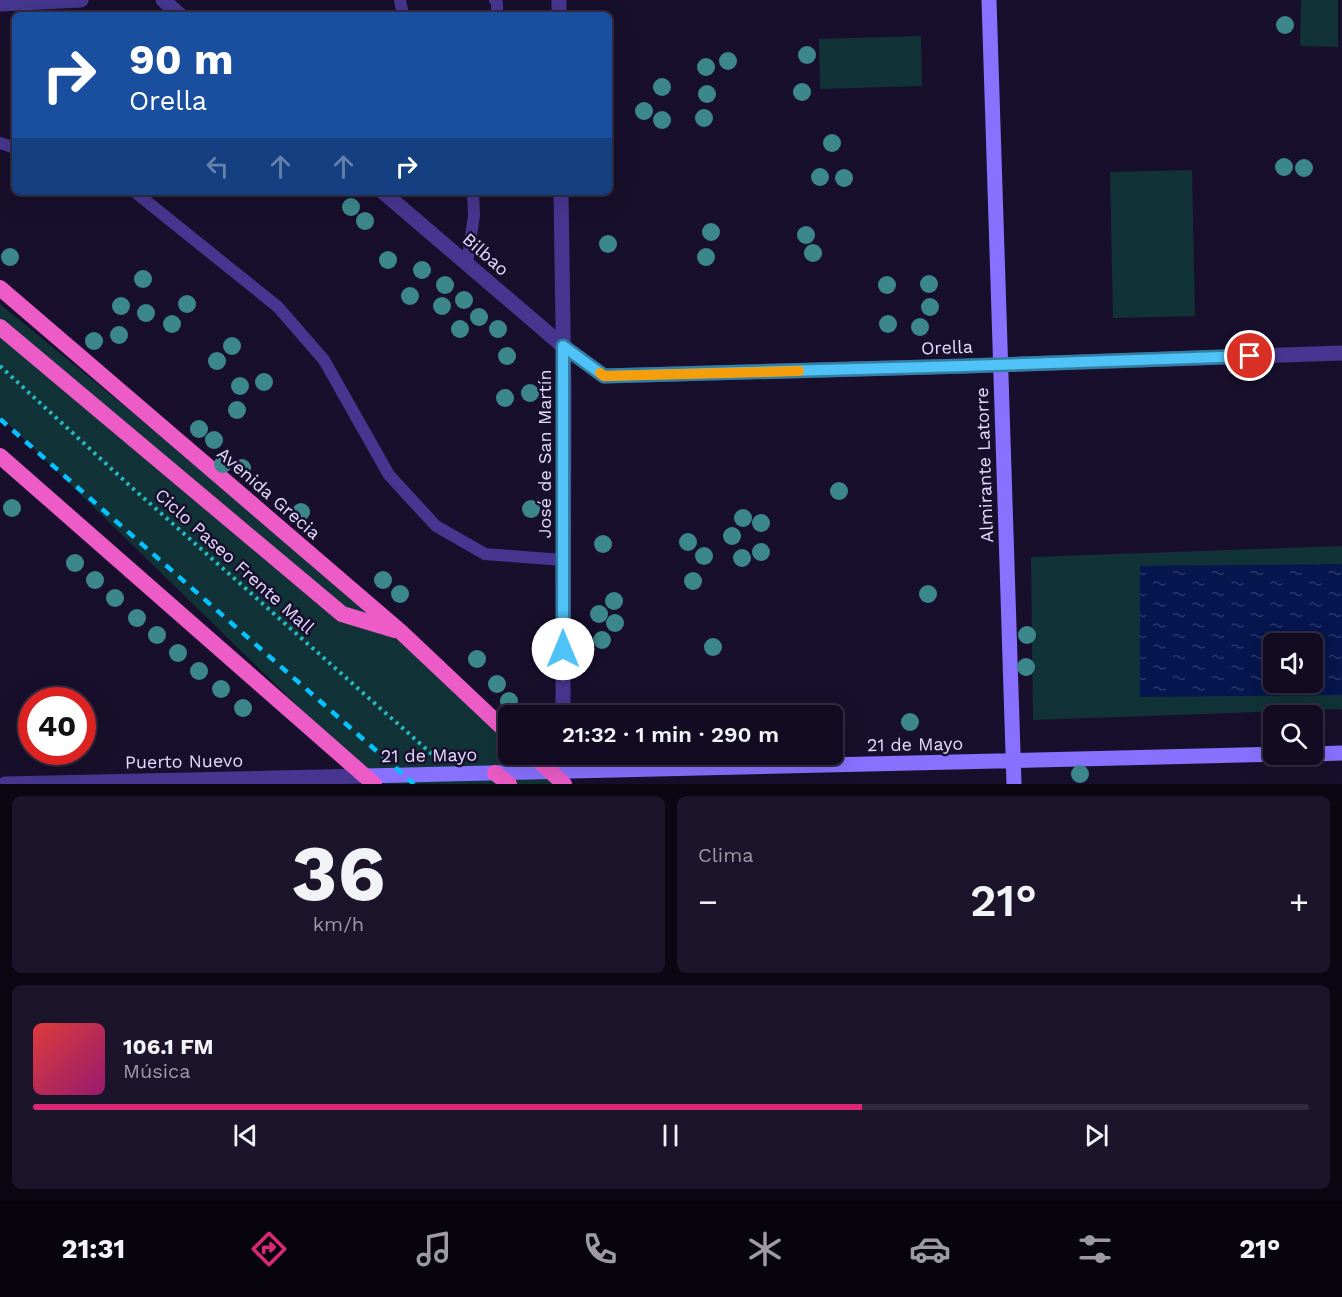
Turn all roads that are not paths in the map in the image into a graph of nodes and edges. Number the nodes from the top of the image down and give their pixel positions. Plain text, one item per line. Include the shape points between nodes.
1 (81, 0) edge
2 (163, 0) edge
3 (989, 0) edge
4 (0, 4) edge
5 (177, 12) edge
6 (139, 195) edge
7 (386, 195) edge
8 (473, 195) edge
9 (561, 195) edge
10 (467, 264) junction
11 (0, 288) edge
12 (0, 327) edge
13 (563, 346) junction
14 (1342, 353) edge
15 (1001, 364) junction
16 (0, 456) edge
17 (563, 560) junction
18 (401, 632) junction
19 (563, 705) edge
20 (498, 724) edge
21 (1342, 753) edge
22 (1323, 754) edge
23 (1263, 755) edge
24 (1013, 761) junction
25 (543, 765) edge
26 (552, 765) edge
27 (550, 772) junction
28 (495, 773) junction
29 (370, 780) edge
30 (5, 784) edge
31 (509, 784) edge
32 (564, 784) edge
33 (1014, 784) edge

1 - 4 street
2 - 5 street
3 - 15 main road, Almirante Latorre
6 - 17 lane via 278,307 324,360 389,475 436,525 485,554
7 - 10 street, Bilbao
8 - 10 lane
9 - 13 street, José de San Martín
10 - 13 street, Bilbao
11 - 18 highway, Avenida Grecia
12 - 18 highway via 342,614
13 - 15 street, Orella via 604,376
13 - 17 street, José de San Martín
14 - 15 street, Orella
15 - 24 main road, Almirante Latorre
16 - 29 highway
17 - 19 street, José de San Martín
18 - 20 highway, Avenida Grecia
21 - 22 main road
23 - 24 main road, 21 de Mayo
24 - 27 main road, 21 de Mayo
24 - 33 main road, Almirante Latorre
25 - 27 highway
26 - 27 street
27 - 28 main road, 21 de Mayo
27 - 32 highway
28 - 29 main road, 21 de Mayo
28 - 31 highway
29 - 30 street, Puerto Nuevo

